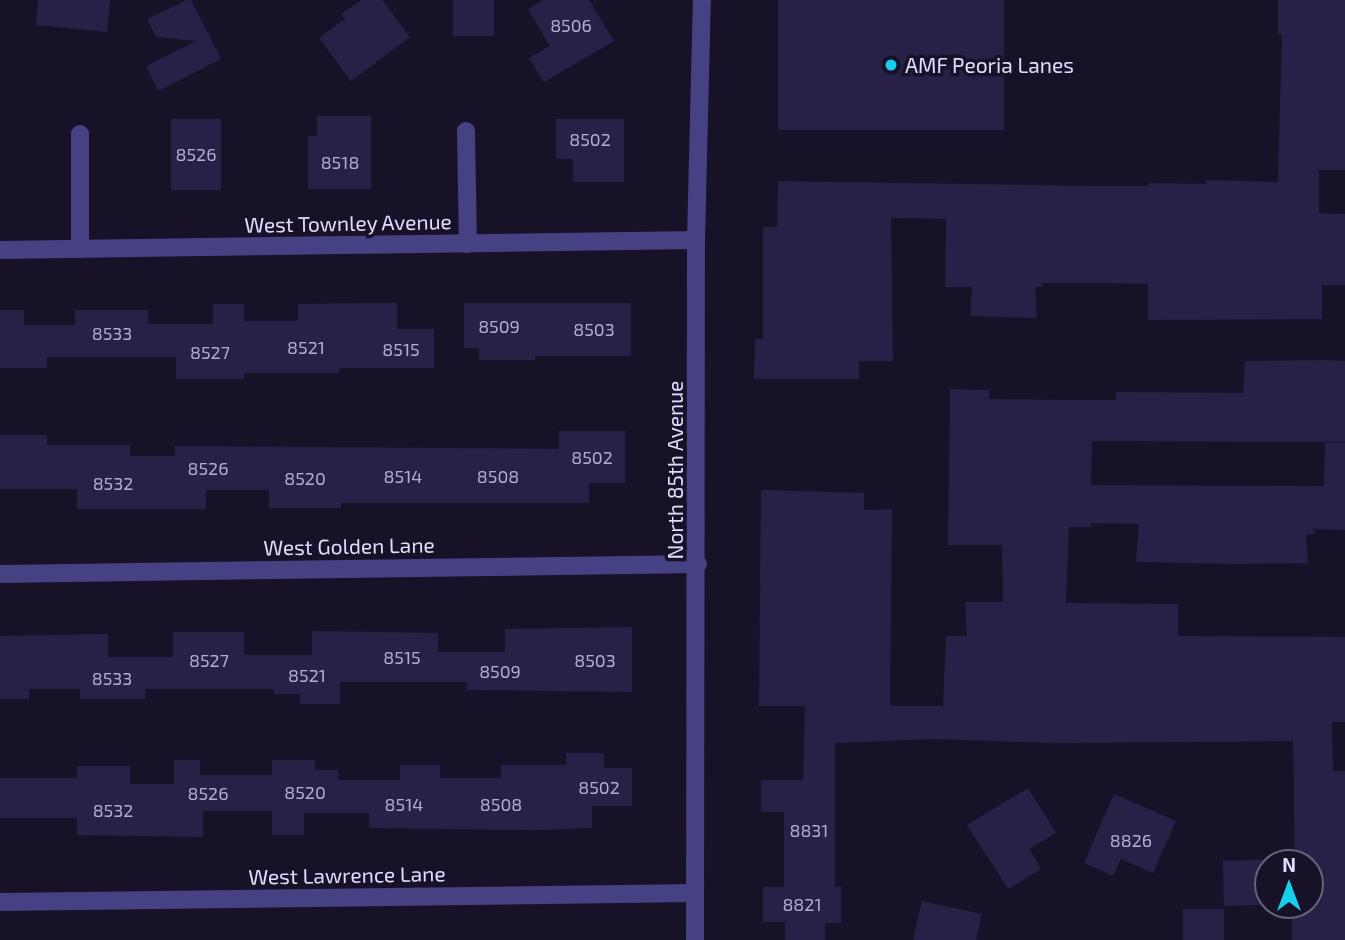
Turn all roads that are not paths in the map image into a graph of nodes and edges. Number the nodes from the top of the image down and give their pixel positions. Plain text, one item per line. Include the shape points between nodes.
1 (702, 0) edge
2 (466, 131) dead end
3 (80, 134) dead end
4 (696, 240) junction
5 (468, 244) junction
6 (80, 249) junction
7 (0, 250) edge
8 (698, 564) junction
9 (0, 574) edge
10 (695, 893) junction
11 (0, 902) edge
12 (695, 940) edge

1 - 4 street, North 85th Avenue
2 - 5 street
3 - 6 street
4 - 5 street, West Townley Avenue
4 - 8 street, North 85th Avenue
5 - 6 street, West Townley Avenue
6 - 7 street, West Townley Avenue
8 - 9 street, West Golden Lane
8 - 10 street, North 85th Avenue
10 - 11 street, West Lawrence Lane
10 - 12 street, North 85th Avenue

